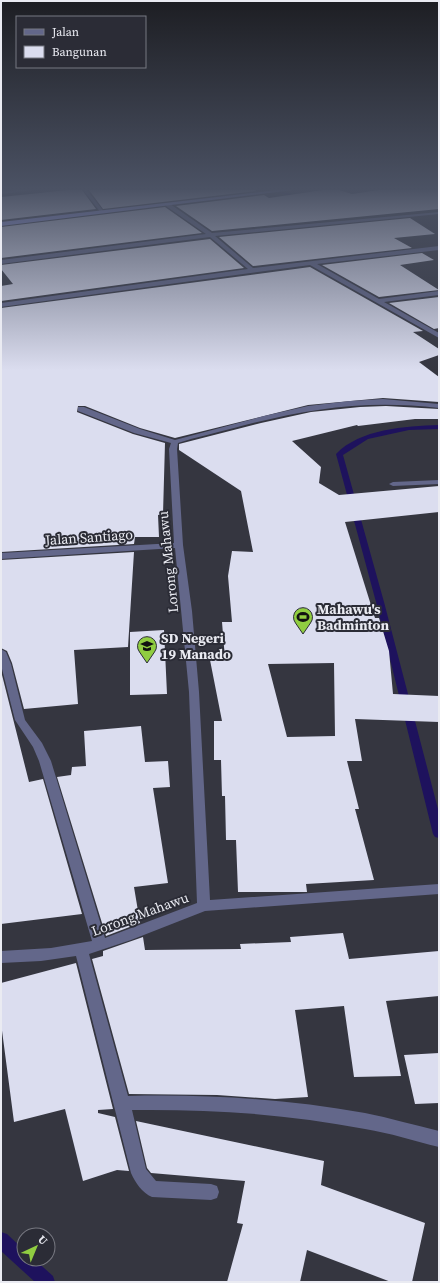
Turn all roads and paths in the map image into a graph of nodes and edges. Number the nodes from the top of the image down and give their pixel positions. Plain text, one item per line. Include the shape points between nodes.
1 (95, 250) edge
2 (228, 250) edge
3 (423, 250) edge
4 (1, 262) edge
5 (311, 263) junction
6 (252, 270) junction
7 (439, 293) edge
8 (380, 301) junction
9 (1, 305) edge
10 (439, 336) edge
11 (439, 406) edge
12 (81, 409) dead end
13 (175, 442) junction
14 (439, 482) edge
15 (393, 484) dead end
16 (179, 545) junction
17 (1, 556) edge
18 (1, 652) edge
19 (439, 889) edge
20 (204, 906) junction
21 (100, 944) junction
22 (81, 949) junction
23 (1, 957) edge
24 (122, 1103) junction
25 (439, 1139) edge
26 (211, 1192) dead end

1 - 4 street
2 - 6 street
3 - 5 street
5 - 6 street
5 - 8 street
6 - 9 street
7 - 8 street
8 - 10 street
11 - 13 street via 350,402 292,412
12 - 13 street via 137,431
13 - 16 street, Lorong Mahawu via 173,449
14 - 15 street
16 - 17 street, Jalan Santiago
16 - 20 street, Lorong Mahawu via 188,611 194,692
18 - 21 street via 20,720 45,761
19 - 20 street
20 - 21 street, Lorong Mahawu
21 - 22 street, Lorong Mahawu
22 - 23 street, Lorong Mahawu
22 - 24 street
24 - 25 street via 251,1106 365,1121
24 - 26 street via 139,1173 152,1189

